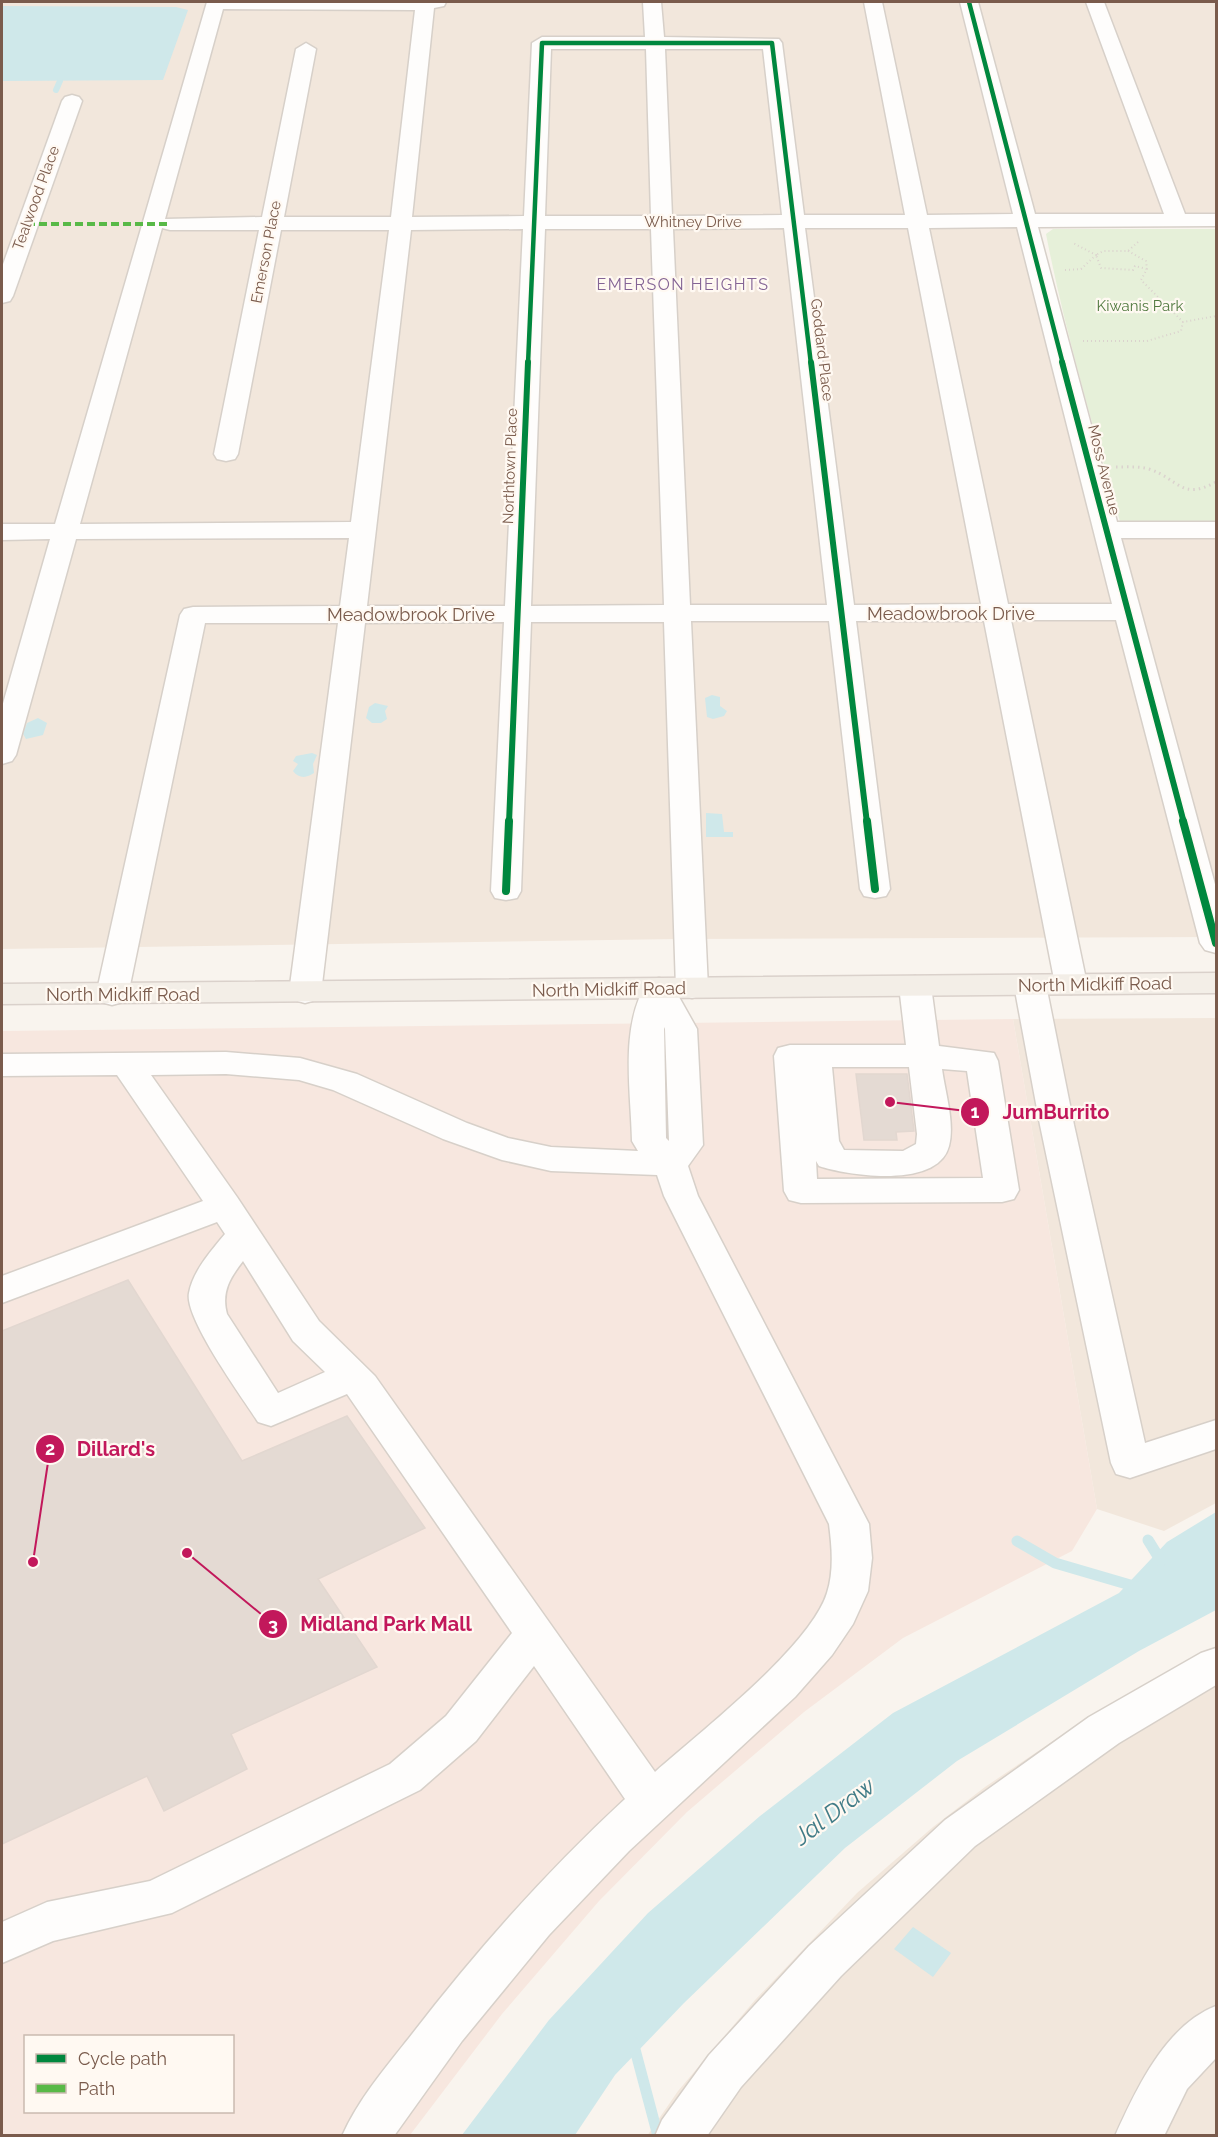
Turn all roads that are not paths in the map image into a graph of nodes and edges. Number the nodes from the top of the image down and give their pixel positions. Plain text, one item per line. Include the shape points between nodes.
1 (214, 2) edge
2 (651, 2) edge
3 (873, 2) edge
4 (969, 2) edge
5 (1095, 2) edge
6 (431, 3) edge
7 (542, 43) joint
8 (655, 43) junction
9 (306, 49) dead end
10 (72, 101) dead end
11 (1026, 220) junction
12 (1177, 220) junction
13 (1216, 220) edge
14 (915, 221) junction
15 (533, 222) junction
16 (662, 222) junction
17 (793, 222) junction
18 (401, 223) junction
19 (170, 224) dead end
20 (272, 224) junction
21 (2, 296) edge
22 (226, 454) dead end
23 (363, 530) junction
24 (1105, 530) junction
25 (1216, 530) edge
26 (2, 532) edge
27 (64, 532) junction
28 (997, 612) junction
29 (1127, 612) junction
30 (841, 613) junction
31 (517, 614) junction
32 (677, 614) junction
33 (352, 615) junction
34 (2, 755) edge
35 (875, 889) dead end
36 (506, 891) dead end
37 (1216, 943) edge
38 (1216, 983) edge
39 (1071, 984) junction
40 (1030, 985) junction
41 (915, 986) junction
42 (659, 988) junction
43 (692, 988) junction
44 (305, 993) junction
45 (2, 994) edge
46 (112, 995) junction
47 (814, 1056) junction
48 (924, 1056) junction
49 (126, 1064) junction
50 (2, 1065) edge
51 (670, 1164) junction
52 (234, 1221) junction
53 (2, 1290) edge
54 (352, 1376) junction
55 (1216, 1434) edge
56 (534, 1633) junction
57 (1216, 1665) edge
58 (652, 1802) junction
59 (2, 1943) edge
60 (1216, 2027) edge
61 (366, 2136) edge
62 (678, 2136) edge
63 (1139, 2136) edge

1 - 6 street
1 - 27 street
2 - 8 street
3 - 14 street
4 - 11 street, Moss Avenue
5 - 12 street
6 - 18 street
7 - 8 street, Goddard Place
7 - 15 street, Northtown Place
8 - 16 street
8 - 17 street, Goddard Place via 772,43
9 - 20 street, Emerson Place
10 - 21 street, Tealwood Place
11 - 12 street, Whitney Drive
11 - 14 street, Whitney Drive
11 - 24 street, Moss Avenue
12 - 13 street, Whitney Drive
14 - 17 street, Whitney Drive
14 - 28 street
15 - 16 street, Whitney Drive
15 - 18 street, Whitney Drive
15 - 31 street, Northtown Place
16 - 17 street, Whitney Drive
16 - 32 street
17 - 30 street, Goddard Place
18 - 20 street, Whitney Drive
18 - 23 street
19 - 20 street, Whitney Drive
20 - 22 street, Emerson Place
23 - 27 street
23 - 33 street
24 - 25 street
24 - 29 street, Moss Avenue
26 - 27 street
27 - 34 street
28 - 29 street, Meadowbrook Drive
28 - 30 street, Meadowbrook Drive
28 - 39 street
29 - 37 street, Moss Avenue
30 - 32 street, Meadowbrook Drive
30 - 35 street, Goddard Place
31 - 32 street, Meadowbrook Drive
31 - 33 street, Meadowbrook Drive
31 - 36 street, Northtown Place
32 - 43 street
33 - 44 street
33 - 46 street, Meadowbrook Drive via 193,615
38 - 39 main road, North Midkiff Road
39 - 40 main road, North Midkiff Road
40 - 41 main road, North Midkiff Road
40 - 55 street via 1130,1462
41 - 43 main road, North Midkiff Road
41 - 48 street
42 - 43 main road, North Midkiff Road
42 - 44 main road, North Midkiff Road
42 - 51 street via 646,1031 649,1141
44 - 46 main road, North Midkiff Road
45 - 46 main road, North Midkiff Road
47 - 48 street
47 - 48 street via 822,1141 827,1153 838,1162 860,1164 918,1161 932,1148 934,1134
47 - 48 street via 790,1056 801,1191 1002,1190 982,1061
49 - 50 street
49 - 51 street via 226,1063 300,1069 345,1082 502,1148 551,1159
49 - 52 street
51 - 58 street via 681,1196 847,1519 853,1566 841,1610 810,1656
52 - 53 street
52 - 54 street via 306,1331
52 - 54 street via 204,1301 271,1412
54 - 56 street
56 - 58 street
56 - 59 street via 461,1731 434,1758 405,1777 156,1899 47,1922
57 - 62 street via 1104,1730 960,1833 825,1961 726,2072
58 - 61 street via 595,1855 483,1980
60 - 63 street via 1171,2073

